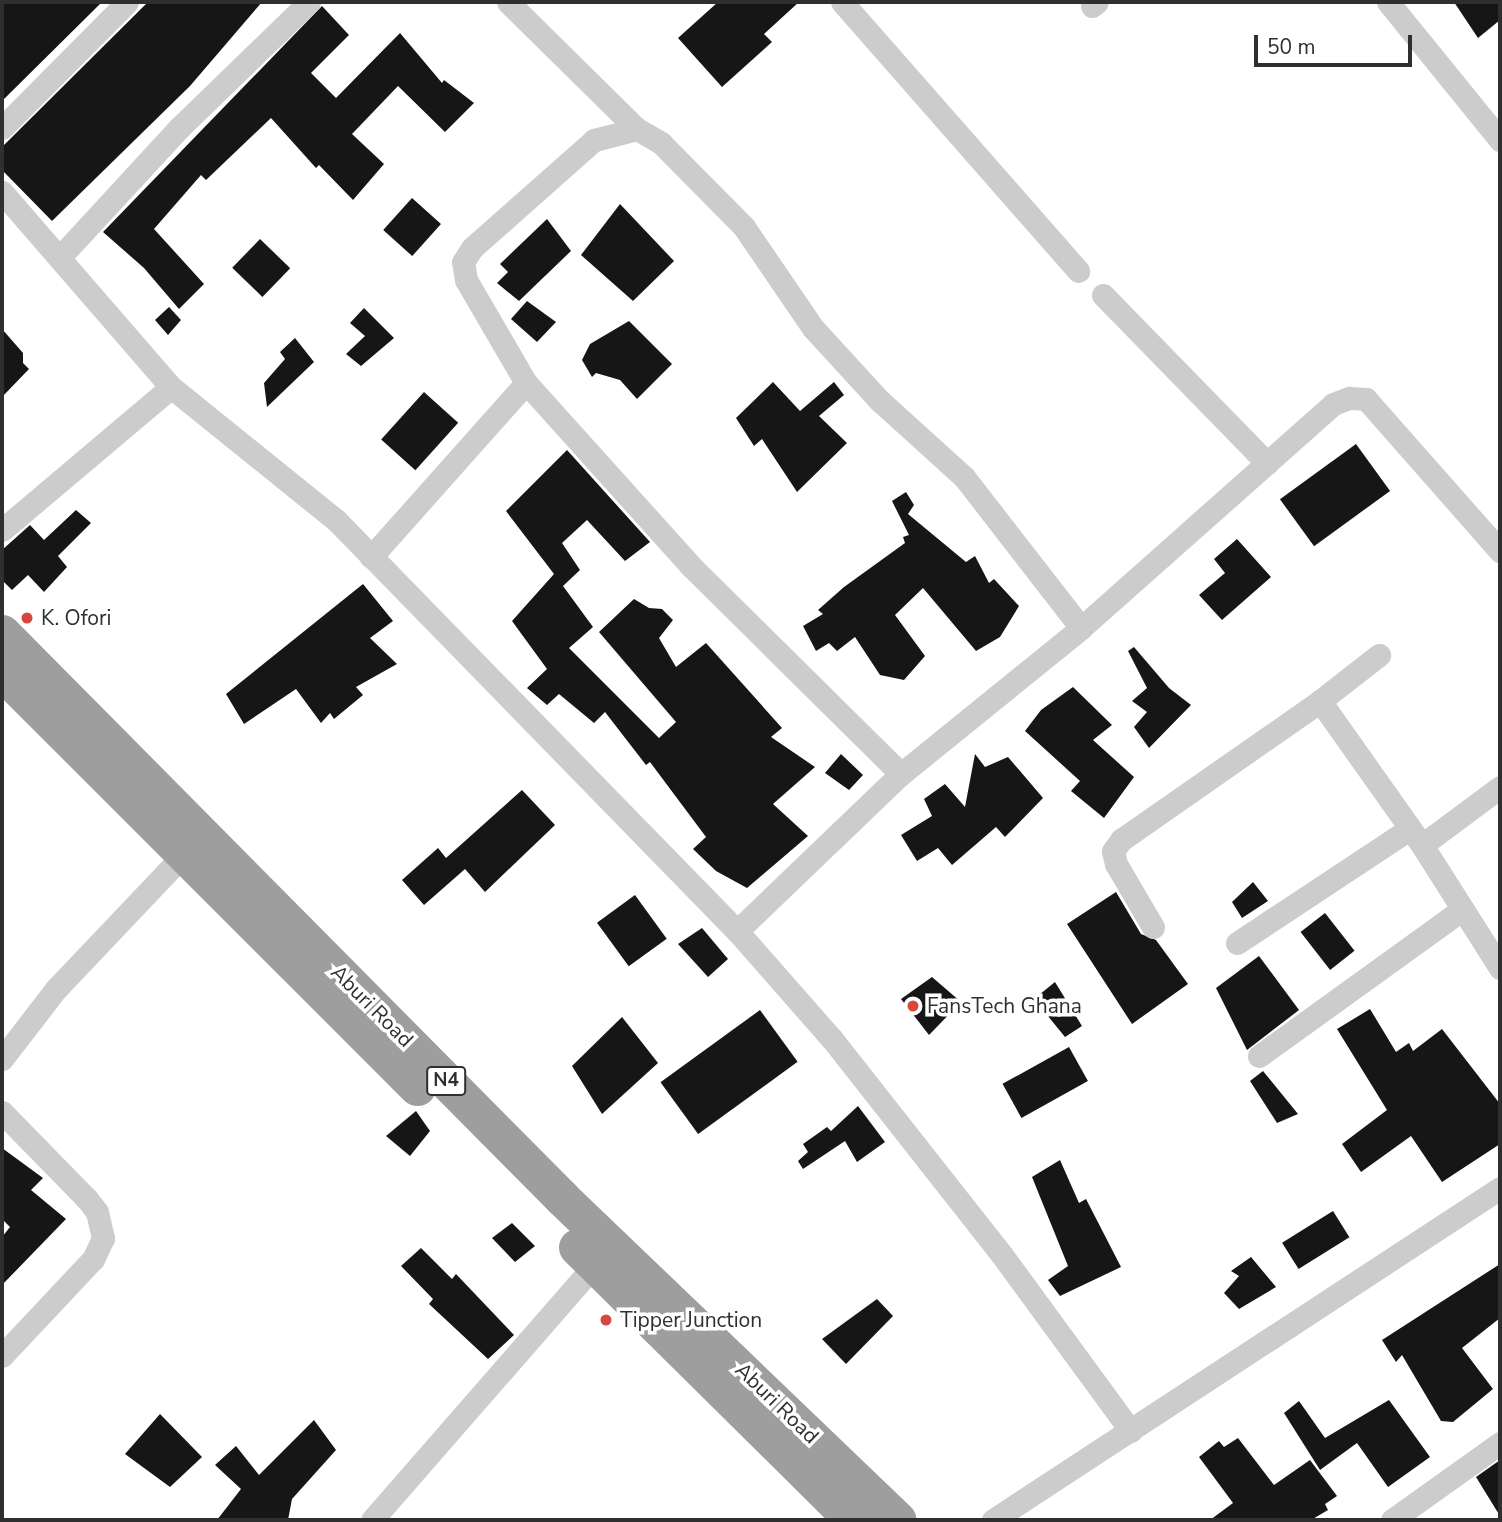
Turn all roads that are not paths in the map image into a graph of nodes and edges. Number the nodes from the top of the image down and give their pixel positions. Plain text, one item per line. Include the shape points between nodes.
1 (127, 2) edge
2 (309, 2) edge
3 (508, 2) edge
4 (842, 2) edge
5 (1388, 2) edge
6 (2, 128) edge
7 (637, 129) junction
8 (1500, 140) edge
9 (2, 192) edge
10 (60, 257) junction
11 (1079, 271) dead end
12 (1103, 295) dead end
13 (526, 383) junction
14 (171, 387) junction
15 (1267, 463) junction
16 (2, 530) edge
17 (1500, 551) edge
18 (371, 557) junction
19 (1081, 628) junction
20 (2, 633) edge
21 (1379, 655) dead end
22 (2, 672) edge
23 (1320, 701) junction
24 (901, 774) junction
25 (1500, 787) edge
26 (1415, 837) junction
27 (183, 855) junction
28 (1463, 909) junction
29 (1153, 927) dead end
30 (737, 931) junction
31 (1237, 943) dead end
32 (1500, 968) edge
33 (1259, 1056) dead end
34 (2, 1059) edge
35 (2, 1112) edge
36 (1500, 1188) edge
37 (595, 1264) junction
38 (2, 1356) edge
39 (1131, 1431) junction
40 (1500, 1443) edge
41 (820, 1465) junction
42 (372, 1520) edge
43 (853, 1520) edge
44 (898, 1520) edge
45 (993, 1520) edge
46 (1393, 1520) edge

1 - 6 street
2 - 10 street via 179,128
3 - 7 street
4 - 11 street
5 - 8 street
7 - 13 street via 594,140 472,248 463,262 466,280
7 - 19 street via 661,143 744,227 813,328 879,400 964,477
9 - 10 street
10 - 14 street
12 - 15 street
13 - 18 street
13 - 24 street via 690,565
14 - 16 street
14 - 18 street via 336,520
15 - 17 street via 1333,404 1366,398
15 - 19 street
18 - 30 street
19 - 24 street
20 - 41 highway, Aburi Road / N4
21 - 23 street
22 - 27 highway, Aburi Road / N4
23 - 26 street
23 - 29 street via 1121,840 1113,852 1116,864
24 - 30 street
25 - 26 street
26 - 28 street
26 - 31 street
27 - 34 street via 56,989
27 - 37 highway, Aburi Road / N4
28 - 32 street
28 - 33 street
30 - 39 street via 832,1039 986,1234
35 - 38 street via 87,1199 97,1212 103,1238 93,1259
36 - 39 street
37 - 41 highway, Aburi Road / N4
37 - 42 street
39 - 45 street
40 - 46 street
41 - 43 highway, Aburi Road / N4
41 - 44 highway, Aburi Road / N4

